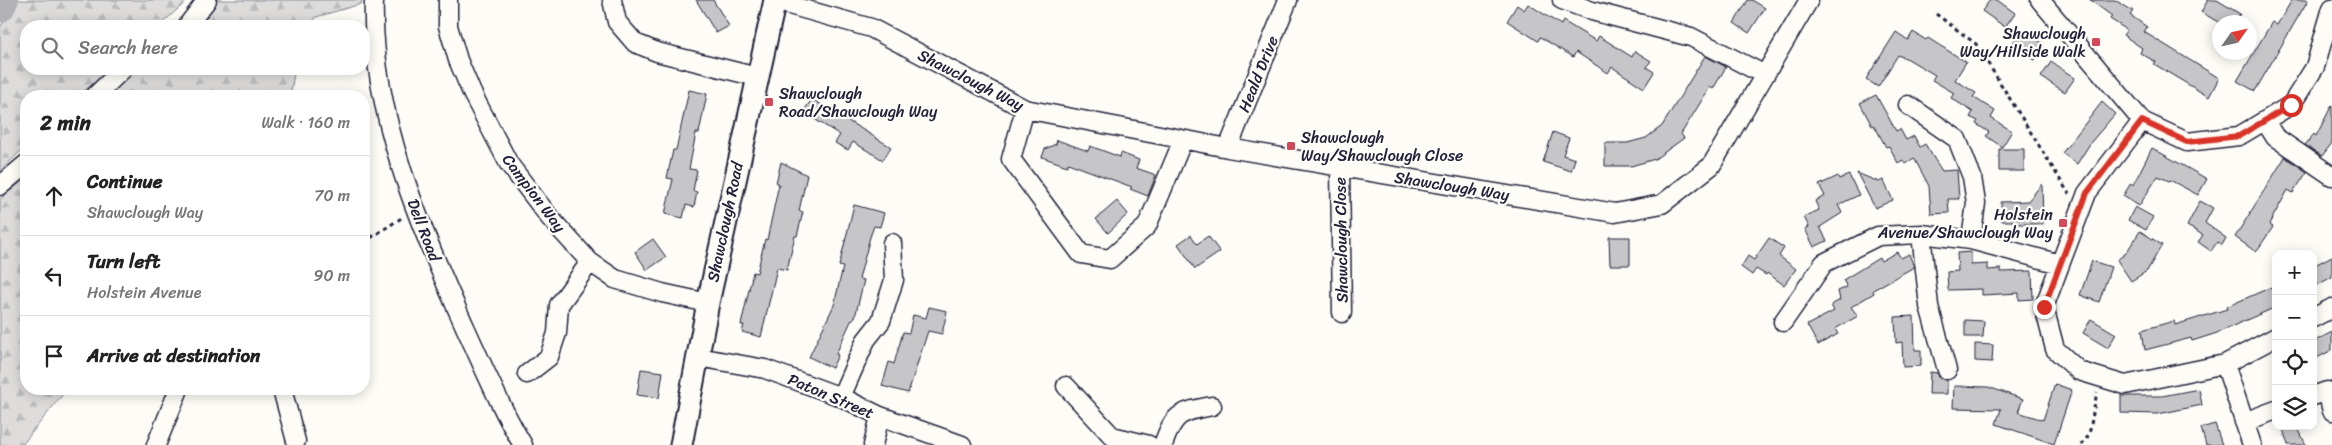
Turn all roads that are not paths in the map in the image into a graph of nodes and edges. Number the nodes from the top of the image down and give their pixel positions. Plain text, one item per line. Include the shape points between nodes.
1 (207, 0) edge
2 (374, 0) edge
3 (448, 0) edge
4 (612, 0) edge
5 (1288, 0) edge
6 (1562, 0) edge
7 (1809, 0) edge
8 (775, 1) edge
9 (2046, 2) edge
10 (2332, 8) edge
11 (192, 20) edge
12 (117, 75) edge
13 (1765, 75) junction
14 (757, 77) junction
15 (101, 90) edge
16 (1908, 105) dead end
17 (1025, 109) junction
18 (2142, 121) junction
19 (2265, 121) junction
20 (1183, 140) junction
21 (1228, 148) junction
22 (1340, 167) junction
23 (20, 169) edge
24 (2332, 176) edge
25 (0, 186) edge
26 (1921, 234) junction
27 (1971, 240) junction
28 (892, 243) dead end
29 (590, 262) junction
30 (2060, 264) junction
31 (708, 303) junction
32 (2332, 308) edge
33 (1342, 313) dead end
34 (2317, 316) edge
35 (1782, 322) dead end
36 (2272, 339) edge
37 (698, 357) junction
38 (2224, 364) junction
39 (1948, 370) dead end
40 (527, 374) dead end
41 (1066, 386) dead end
42 (177, 395) edge
43 (284, 395) edge
44 (2317, 395) edge
45 (841, 397) junction
46 (1212, 406) dead end
47 (2332, 411) edge
48 (2272, 412) edge
49 (880, 416) junction
50 (2244, 422) junction
51 (296, 441) dead end
52 (156, 445) edge
53 (523, 445) edge
54 (681, 445) edge
55 (873, 445) edge
56 (962, 445) edge
57 (1149, 445) edge
58 (1163, 445) edge
59 (2252, 445) edge

1 - 11 street
2 - 53 street, Dell Road via 373,33 386,112 416,209 477,354
3 - 29 street, Campion Way via 448,26 458,60 509,164 550,218
4 - 14 street via 617,22 635,43 657,52
5 - 21 street, Heald Drive
6 - 13 street via 1592,11 1692,36
7 - 13 street, Shawclough Way
8 - 14 main road, Shawclough Road
8 - 17 street, Shawclough Way via 871,28
9 - 18 street
10 - 19 street via 2315,66 2291,105
12 - 15 street
13 - 22 street, Shawclough Way via 1711,166 1662,204 1615,213
14 - 31 main road, Shawclough Road
16 - 27 street via 1957,139 1972,177 1976,203
17 - 20 street, Shawclough Way
17 - 20 street via 1011,160 1081,254 1110,259 1147,226
18 - 19 street via 2187,142 2239,136
18 - 30 street via 2087,193
19 - 24 street via 2275,137
20 - 21 street, Shawclough Way
21 - 22 street, Shawclough Way
22 - 33 street, Shawclough Close
23 - 25 street
26 - 27 street
26 - 35 street via 1878,236 1824,263
26 - 39 street via 1929,306
27 - 30 street
28 - 45 street via 894,280 884,313 866,340
29 - 31 street, Campion Way via 615,279
29 - 40 street via 559,305 557,333 549,357
30 - 38 street via 2044,307 2055,349 2078,371 2125,385
31 - 37 main road, Shawclough Road
32 - 34 street
36 - 38 street
37 - 45 street, Paton Street via 765,369
37 - 54 main road, Shawclough Road
38 - 50 street
41 - 57 street via 1112,436
42 - 52 street
43 - 51 street
44 - 47 street via 2327,391
45 - 49 street, Paton Street
46 - 58 street via 1186,411 1170,424
48 - 50 street
49 - 55 street
49 - 56 street, Paton Street
50 - 59 street

